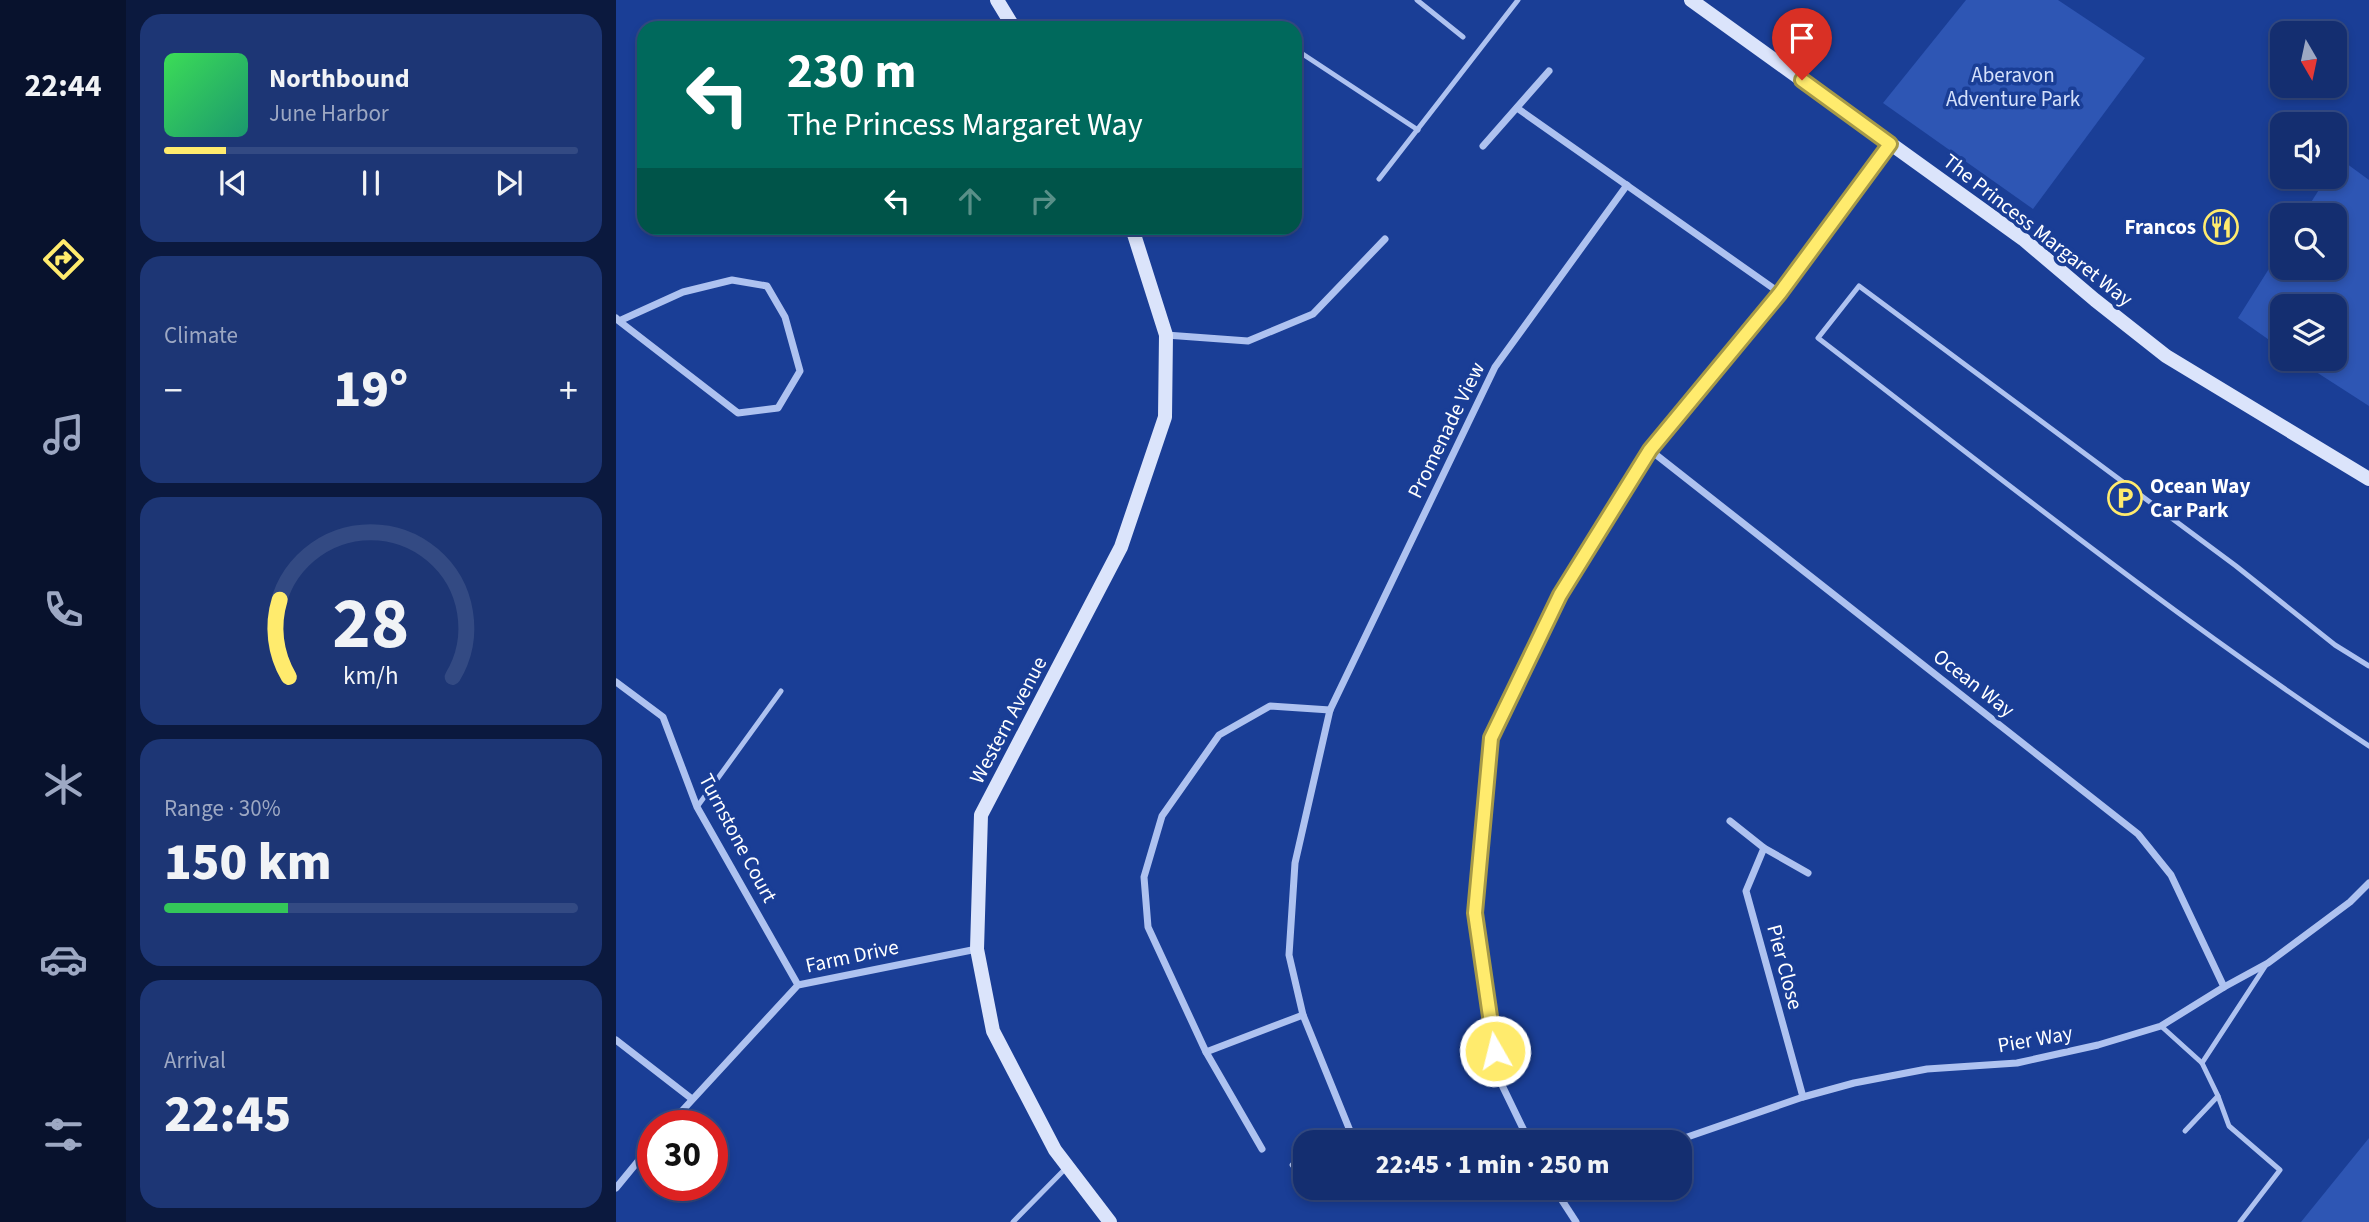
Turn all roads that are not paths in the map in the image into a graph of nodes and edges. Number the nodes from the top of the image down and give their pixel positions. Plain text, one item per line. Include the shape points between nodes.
1 (997, 0) edge
2 (1417, 0) edge
3 (1518, 0) edge
4 (1691, 0) edge
5 (1010, 21) edge
6 (1463, 37) dead end
7 (1302, 55) edge
8 (1549, 71) dead end
9 (1517, 108) junction
10 (1418, 130) junction
11 (1890, 144) junction
12 (1483, 146) dead end
13 (1379, 179) dead end
14 (1628, 185) junction
15 (1134, 235) edge
16 (1385, 239) dead end
17 (1780, 293) junction
18 (617, 319) edge
19 (1166, 335) junction
20 (1650, 450) junction
21 (2369, 480) edge
22 (2369, 666) edge
23 (616, 682) edge
24 (781, 691) dead end
25 (1330, 710) junction
26 (2369, 746) edge
27 (697, 807) junction
28 (1730, 821) dead end
29 (1764, 848) junction
30 (1808, 873) dead end
31 (2369, 883) edge
32 (977, 948) junction
33 (2268, 963) junction
34 (798, 985) junction
35 (2224, 987) junction
36 (1303, 1015) junction
37 (2161, 1027) junction
38 (616, 1040) edge
39 (1206, 1052) junction
40 (2202, 1063) junction
41 (2218, 1096) junction
42 (1803, 1097) junction
43 (692, 1099) junction
44 (682, 1110) edge
45 (1350, 1130) edge
46 (1522, 1130) edge
47 (2185, 1131) dead end
48 (1692, 1135) edge
49 (1262, 1149) dead end
50 (637, 1162) edge
51 (1068, 1166) junction
52 (616, 1188) edge
53 (1563, 1200) edge
54 (1013, 1222) edge
55 (1110, 1222) edge
56 (1576, 1222) edge
57 (2240, 1222) edge

1 - 5 street
2 - 6 lane
3 - 10 lane
4 - 11 street, The Princess Margaret Way
7 - 10 lane
8 - 9 street
9 - 12 street
9 - 14 street
10 - 13 lane
11 - 17 street
11 - 21 street, The Princess Margaret Way via 2023,239 2166,356
14 - 17 street
14 - 25 street, Promenade View via 1495,367
15 - 19 street, Western Avenue
16 - 19 street via 1313,314 1248,341
17 - 20 street
18 - 18 street via 683,292 732,280 767,285 785,317 800,371 778,408 738,412
19 - 32 street, Western Avenue via 1165,417 1121,547 981,815
20 - 35 street, Ocean Way via 2138,834 2171,875
20 - 46 street via 1560,595 1491,738 1475,913 1499,1079
22 - 26 lane via 1859,286 1818,338 2095,552
23 - 27 street, Turnstone Court via 663,717
24 - 27 lane
25 - 36 street, Promenade View via 1295,863 1289,955
25 - 39 street via 1270,706 1219,735 1162,817 1144,877 1147,927
27 - 34 street, Turnstone Court
28 - 29 street
29 - 30 street
29 - 42 street, Pier Close via 1746,891
31 - 33 street, Pier Way
32 - 34 street, Farm Drive
32 - 51 street, Western Avenue via 993,1031 1055,1150
33 - 35 street, Pier Way
33 - 40 lane
34 - 43 street, Farm Drive
35 - 37 street, Pier Way
36 - 39 street
36 - 45 street, Promenade View
37 - 40 lane
37 - 42 street, Pier Way via 2017,1063 1927,1069
38 - 43 street
39 - 49 street
40 - 41 lane
41 - 47 lane
41 - 57 lane via 2229,1126 2280,1170
42 - 48 street, Pier Way
43 - 44 street, Farm Drive
50 - 52 street
51 - 54 lane
51 - 55 street, Western Avenue
53 - 56 street

